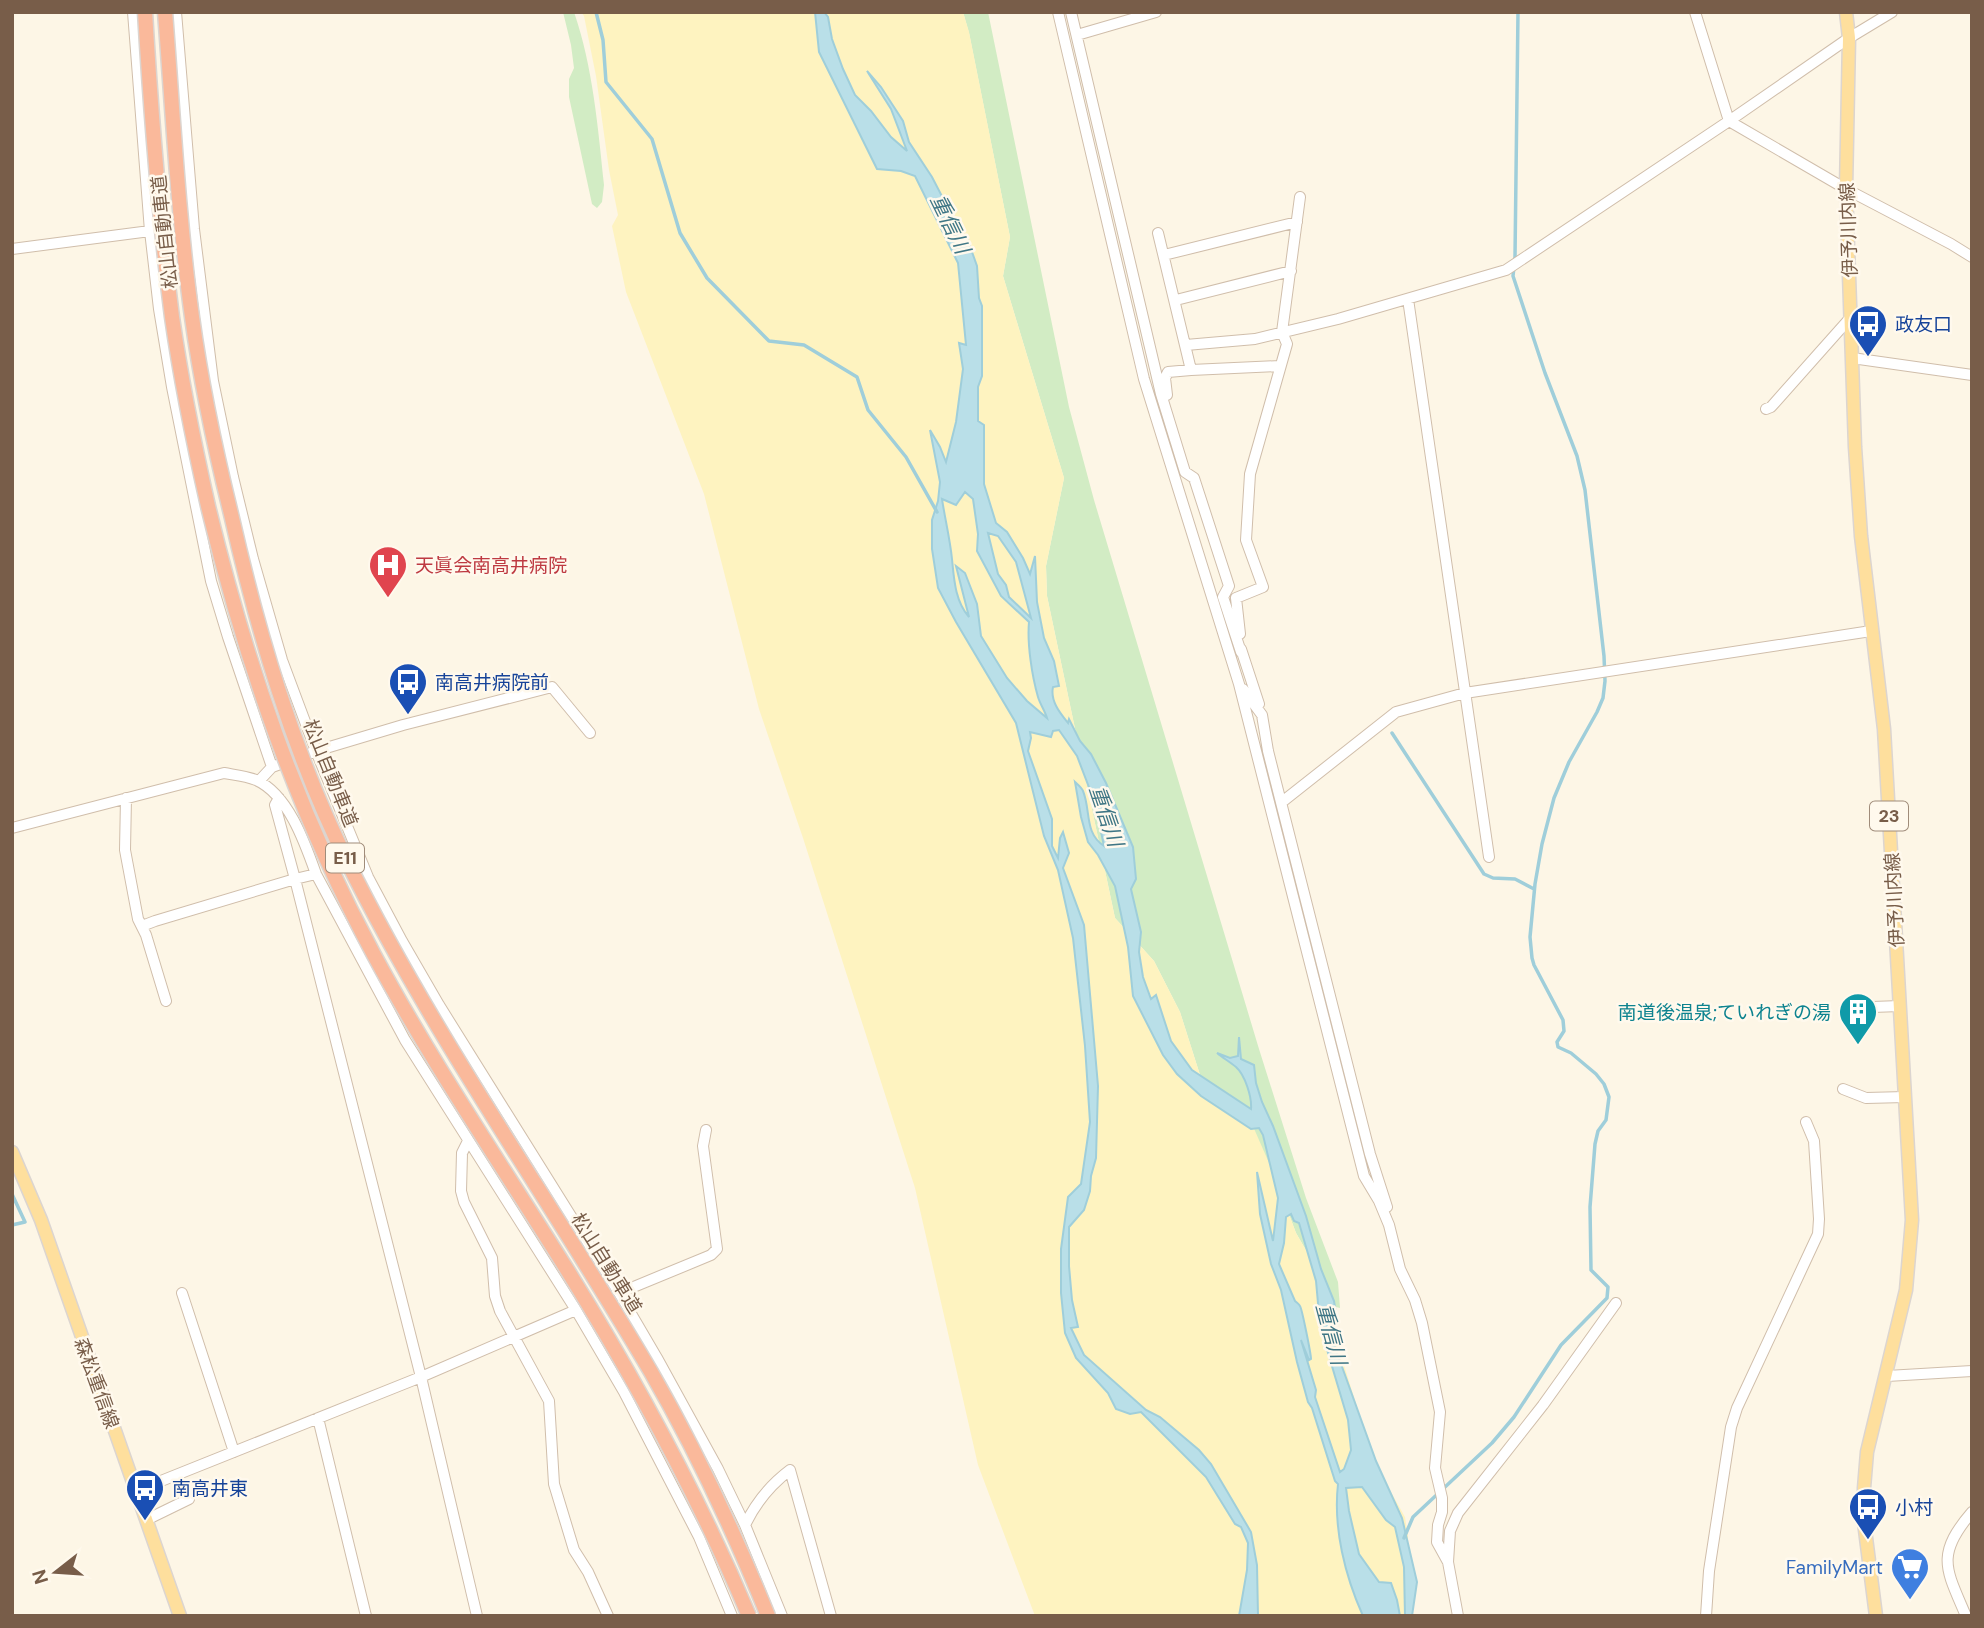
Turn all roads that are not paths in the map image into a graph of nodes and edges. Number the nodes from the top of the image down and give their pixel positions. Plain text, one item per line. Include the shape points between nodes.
1 (133, 12) edge
2 (145, 12) edge
3 (165, 12) edge
4 (176, 12) edge
5 (1058, 12) edge
6 (1071, 12) edge
7 (1156, 12) edge
8 (1695, 12) edge
9 (1846, 12) edge
10 (1892, 12) edge
11 (1077, 35) junction
12 (1849, 38) junction
13 (1729, 121) junction
14 (1846, 189) junction
15 (1300, 197) dead end
16 (1297, 222) junction
17 (150, 231) junction
18 (1158, 233) dead end
19 (12, 249) edge
20 (1164, 255) junction
21 (1972, 257) edge
22 (1291, 271) junction
23 (1408, 299) junction
24 (1176, 300) junction
25 (1850, 317) junction
26 (1282, 332) junction
27 (1186, 345) junction
28 (1852, 358) junction
29 (1280, 366) junction
30 (1191, 370) junction
31 (1972, 375) edge
32 (1766, 409) dead end
33 (1174, 434) junction
34 (1173, 476) junction
35 (1871, 631) junction
36 (1241, 652) junction
37 (1239, 684) junction
38 (1465, 692) junction
39 (1262, 715) junction
40 (590, 733) dead end
41 (316, 751) junction
42 (272, 766) junction
43 (259, 781) junction
44 (126, 798) junction
45 (279, 798) junction
46 (1282, 802) junction
47 (12, 828) edge
48 (1489, 857) dead end
49 (316, 874) junction
50 (295, 879) junction
51 (142, 926) junction
52 (166, 1001) dead end
53 (1900, 1006) junction
54 (1844, 1008) dead end
55 (1843, 1090) dead end
56 (1905, 1097) junction
57 (1806, 1122) dead end
58 (706, 1130) dead end
59 (468, 1141) junction
60 (12, 1152) edge
61 (1389, 1225) junction
62 (182, 1293) dead end
63 (619, 1293) junction
64 (1616, 1303) dead end
65 (576, 1310) junction
66 (514, 1337) junction
67 (1972, 1371) edge
68 (1887, 1376) junction
69 (421, 1377) junction
70 (318, 1418) junction
71 (234, 1452) junction
72 (136, 1491) junction
73 (189, 1499) dead end
74 (1972, 1512) edge
75 (146, 1520) junction
76 (745, 1525) junction
77 (1448, 1562) junction
78 (729, 1614) edge
79 (180, 1616) edge
80 (366, 1616) edge
81 (477, 1616) edge
82 (608, 1616) edge
83 (749, 1616) edge
84 (768, 1616) edge
85 (782, 1616) edge
86 (831, 1616) edge
87 (1458, 1616) edge
88 (1706, 1616) edge
89 (1876, 1616) edge
90 (1966, 1616) edge

1 - 17 street
2 - 83 highway, 松山自動車道 / E11, bridge via 173,320 195,448 225,575 291,780 374,955 634,1383 721,1548
3 - 84 highway, 松山自動車道 / E11, bridge via 192,318 214,444 276,685 308,773 390,946 670,1408 737,1539
4 - 41 street via 194,229 216,393 256,572
5 - 34 street via 1144,379
6 - 11 street
7 - 11 street
8 - 13 street
9 - 12 main road, 伊予川内線 / 23
10 - 12 street
11 - 33 street
12 - 13 street
12 - 14 main road, 伊予川内線 / 23
13 - 14 street
13 - 23 street via 1506,270
14 - 21 street
14 - 25 main road, 伊予川内線 / 23
15 - 16 street
16 - 20 street
16 - 22 street
17 - 19 street
17 - 42 street via 172,387 211,581
18 - 20 street
20 - 24 street
22 - 24 street
22 - 26 street
23 - 26 street
23 - 38 street
24 - 27 street
25 - 28 main road, 伊予川内線 / 23
25 - 32 street
26 - 27 street
26 - 29 street via 1287,344
27 - 30 street
28 - 31 street
28 - 35 main road, 伊予川内線 / 23
29 - 30 street
29 - 36 street via 1250,474 1246,540 1263,587 1236,598
30 - 33 street via 1168,372 1165,377
33 - 34 street
33 - 36 street via 1185,472 1194,478 1229,586 1223,597
34 - 37 street
35 - 38 street
35 - 53 main road, 伊予川内線 / 23 via 1884,729
36 - 39 street
37 - 39 street
37 - 61 street via 1364,1177
38 - 46 street via 1396,712
38 - 48 street
39 - 46 street
40 - 41 street via 552,687
41 - 42 street
41 - 63 street via 368,877 402,940
42 - 43 street
43 - 44 street via 224,773
43 - 45 street
44 - 47 street
44 - 51 street via 125,850
45 - 49 street
45 - 50 street via 275,805
46 - 61 street
49 - 50 street
49 - 59 street via 405,1040
50 - 51 street
50 - 69 street
51 - 52 street
53 - 54 street
53 - 56 main road, 伊予川内線 / 23
55 - 56 street via 1866,1098
56 - 68 main road, 伊予川内線 / 23 via 1912,1220 1906,1290
57 - 88 street via 1814,1142 1818,1234 1731,1427
58 - 63 street via 703,1146 717,1249
59 - 65 street
59 - 66 street via 462,1153 461,1191 492,1258 495,1296
60 - 72 main road, 森松重信線 via 41,1220
61 - 77 street via 1400,1269 1422,1323 1440,1412 1435,1468 1443,1505 1437,1542
62 - 71 street
63 - 76 street
64 - 77 street via 1458,1513 1450,1531
65 - 66 street
65 - 78 street via 681,1500
66 - 69 street
66 - 82 street via 550,1401 554,1484 574,1550
67 - 68 street
68 - 89 main road, 伊予川内線 / 23 via 1867,1452 1864,1488
69 - 70 street
69 - 81 street
70 - 71 street
70 - 80 street
71 - 72 street
72 - 75 main road, 森松重信線
73 - 75 street
74 - 90 street via 1951,1541 1948,1564
75 - 79 main road, 森松重信線
76 - 85 street
76 - 86 street via 762,1495 790,1470
77 - 87 street

